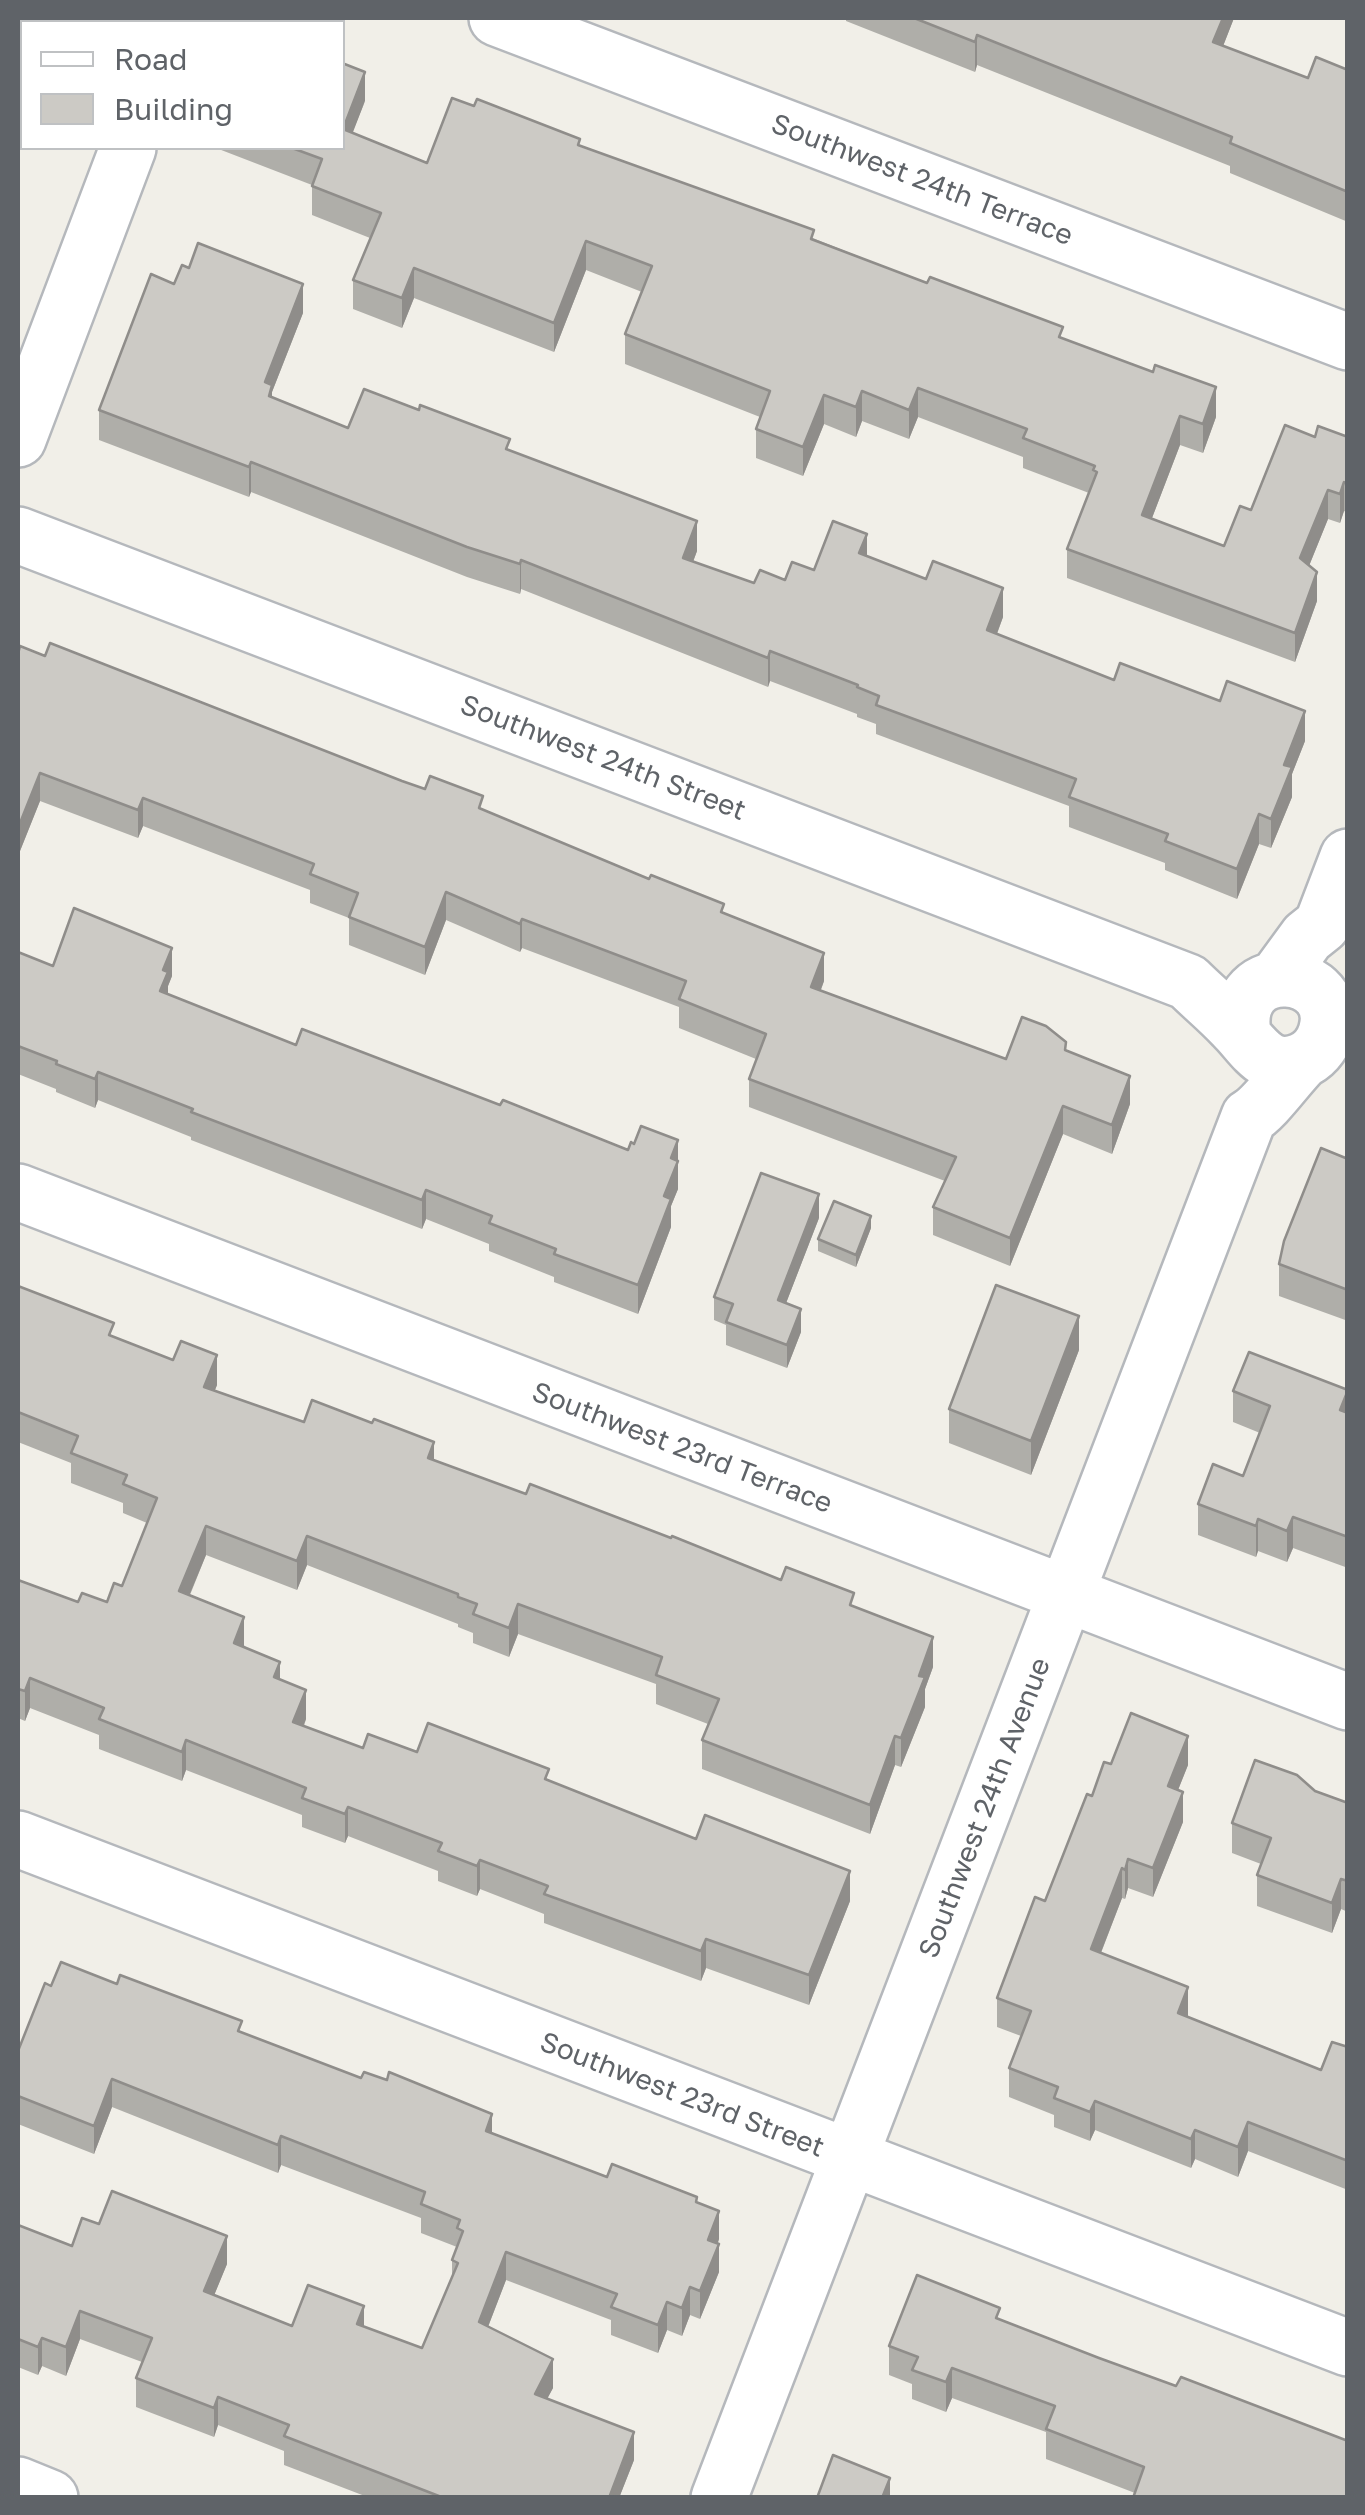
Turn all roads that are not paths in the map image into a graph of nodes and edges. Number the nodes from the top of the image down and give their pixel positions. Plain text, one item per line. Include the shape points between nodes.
1 (497, 18) edge
2 (127, 150) edge
3 (1348, 342) edge
4 (18, 440) edge
5 (18, 534) edge
6 (1348, 857) edge
7 (1299, 1024) edge
8 (18, 1192) edge
9 (1067, 1594) junction
10 (1348, 1702) edge
11 (18, 1839) edge
12 (849, 2158) junction
13 (1348, 2348) edge
14 (18, 2485) edge
15 (50, 2498) edge
16 (720, 2498) edge

1 - 3 street, Southwest 24th Terrace
2 - 4 street
5 - 7 street, Southwest 24th Street
6 - 7 street, Southwest 24th Avenue via 1322,925 1307,938
7 - 9 street, Southwest 24th Avenue via 1274,1088 1248,1117
8 - 9 street, Southwest 23rd Terrace
9 - 10 street, Southwest 23rd Terrace
9 - 12 street, Southwest 24th Avenue
11 - 12 street, Southwest 23rd Street
12 - 13 street, Southwest 23rd Street
12 - 16 street, Southwest 24th Avenue
14 - 15 street

